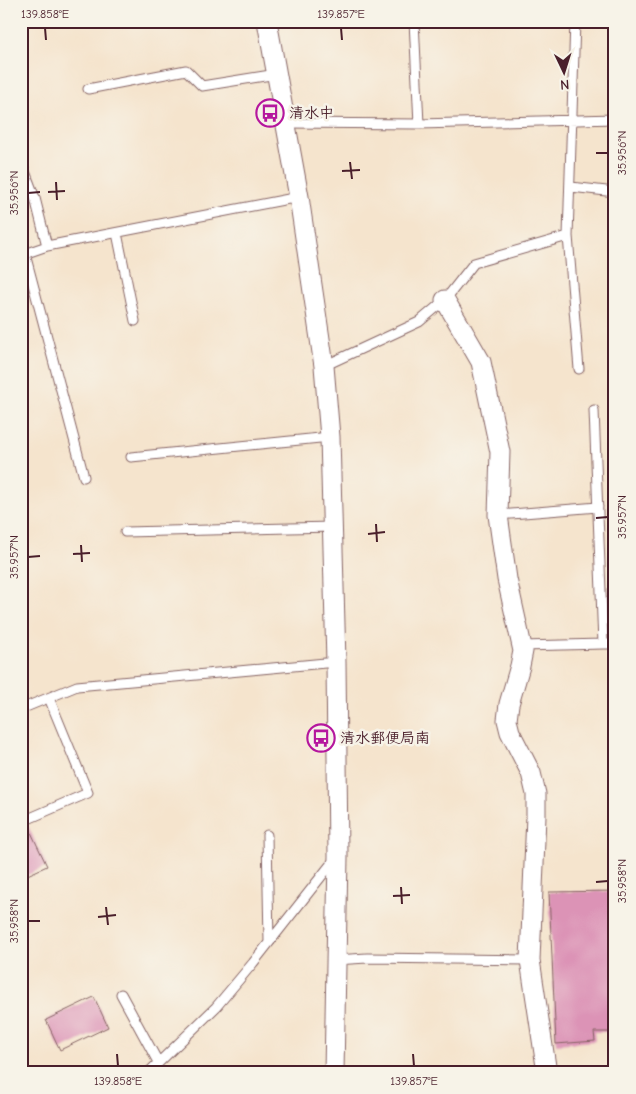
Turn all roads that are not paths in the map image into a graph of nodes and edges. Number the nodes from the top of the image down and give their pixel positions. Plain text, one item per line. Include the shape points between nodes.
1 (267, 21) edge
2 (414, 21) edge
3 (575, 21) edge
4 (277, 74) junction
5 (88, 89) dead end
6 (572, 119) junction
7 (615, 119) edge
8 (286, 123) junction
9 (419, 124) junction
10 (21, 160) edge
11 (571, 187) junction
12 (615, 192) edge
13 (299, 197) junction
14 (117, 233) junction
15 (568, 236) junction
16 (48, 246) junction
17 (23, 255) edge
18 (445, 300) junction
19 (135, 321) dead end
20 (324, 366) junction
21 (579, 369) dead end
22 (594, 410) dead end
23 (330, 437) junction
24 (131, 457) dead end
25 (84, 477) dead end
26 (598, 507) junction
27 (498, 515) junction
28 (332, 527) junction
29 (125, 532) dead end
30 (604, 644) junction
31 (615, 644) edge
32 (522, 646) junction
33 (336, 662) junction
34 (48, 698) junction
35 (21, 709) edge
36 (21, 822) edge
37 (267, 835) dead end
38 (338, 856) junction
39 (269, 942) junction
40 (335, 960) junction
41 (530, 960) junction
42 (121, 994) dead end
43 (158, 1062) junction
44 (148, 1073) edge
45 (334, 1073) edge
46 (547, 1073) edge

1 - 4 street
2 - 9 lane
3 - 6 lane
4 - 5 lane via 202,86 186,70
4 - 8 street
6 - 7 lane
6 - 9 lane
6 - 11 lane
8 - 9 lane
8 - 13 street
10 - 16 lane
11 - 12 lane
11 - 15 lane
13 - 14 lane
13 - 20 street
14 - 16 lane
14 - 19 lane
15 - 18 lane via 474,263
15 - 21 lane
16 - 17 lane
17 - 25 lane
18 - 20 lane via 419,322
18 - 27 street via 481,362 500,452
20 - 23 street
22 - 26 lane
23 - 24 lane
23 - 28 street
26 - 27 lane
26 - 30 lane
27 - 32 street via 506,579
28 - 29 lane
28 - 33 street
30 - 31 lane
30 - 32 lane
32 - 41 street via 507,720 531,773 536,794
33 - 34 lane via 77,686
33 - 38 street
34 - 35 lane
34 - 36 lane via 88,793
37 - 39 lane
38 - 39 lane
38 - 40 street
39 - 43 lane via 216,1007
40 - 41 lane
40 - 45 street
41 - 46 street
42 - 43 lane
43 - 44 lane

